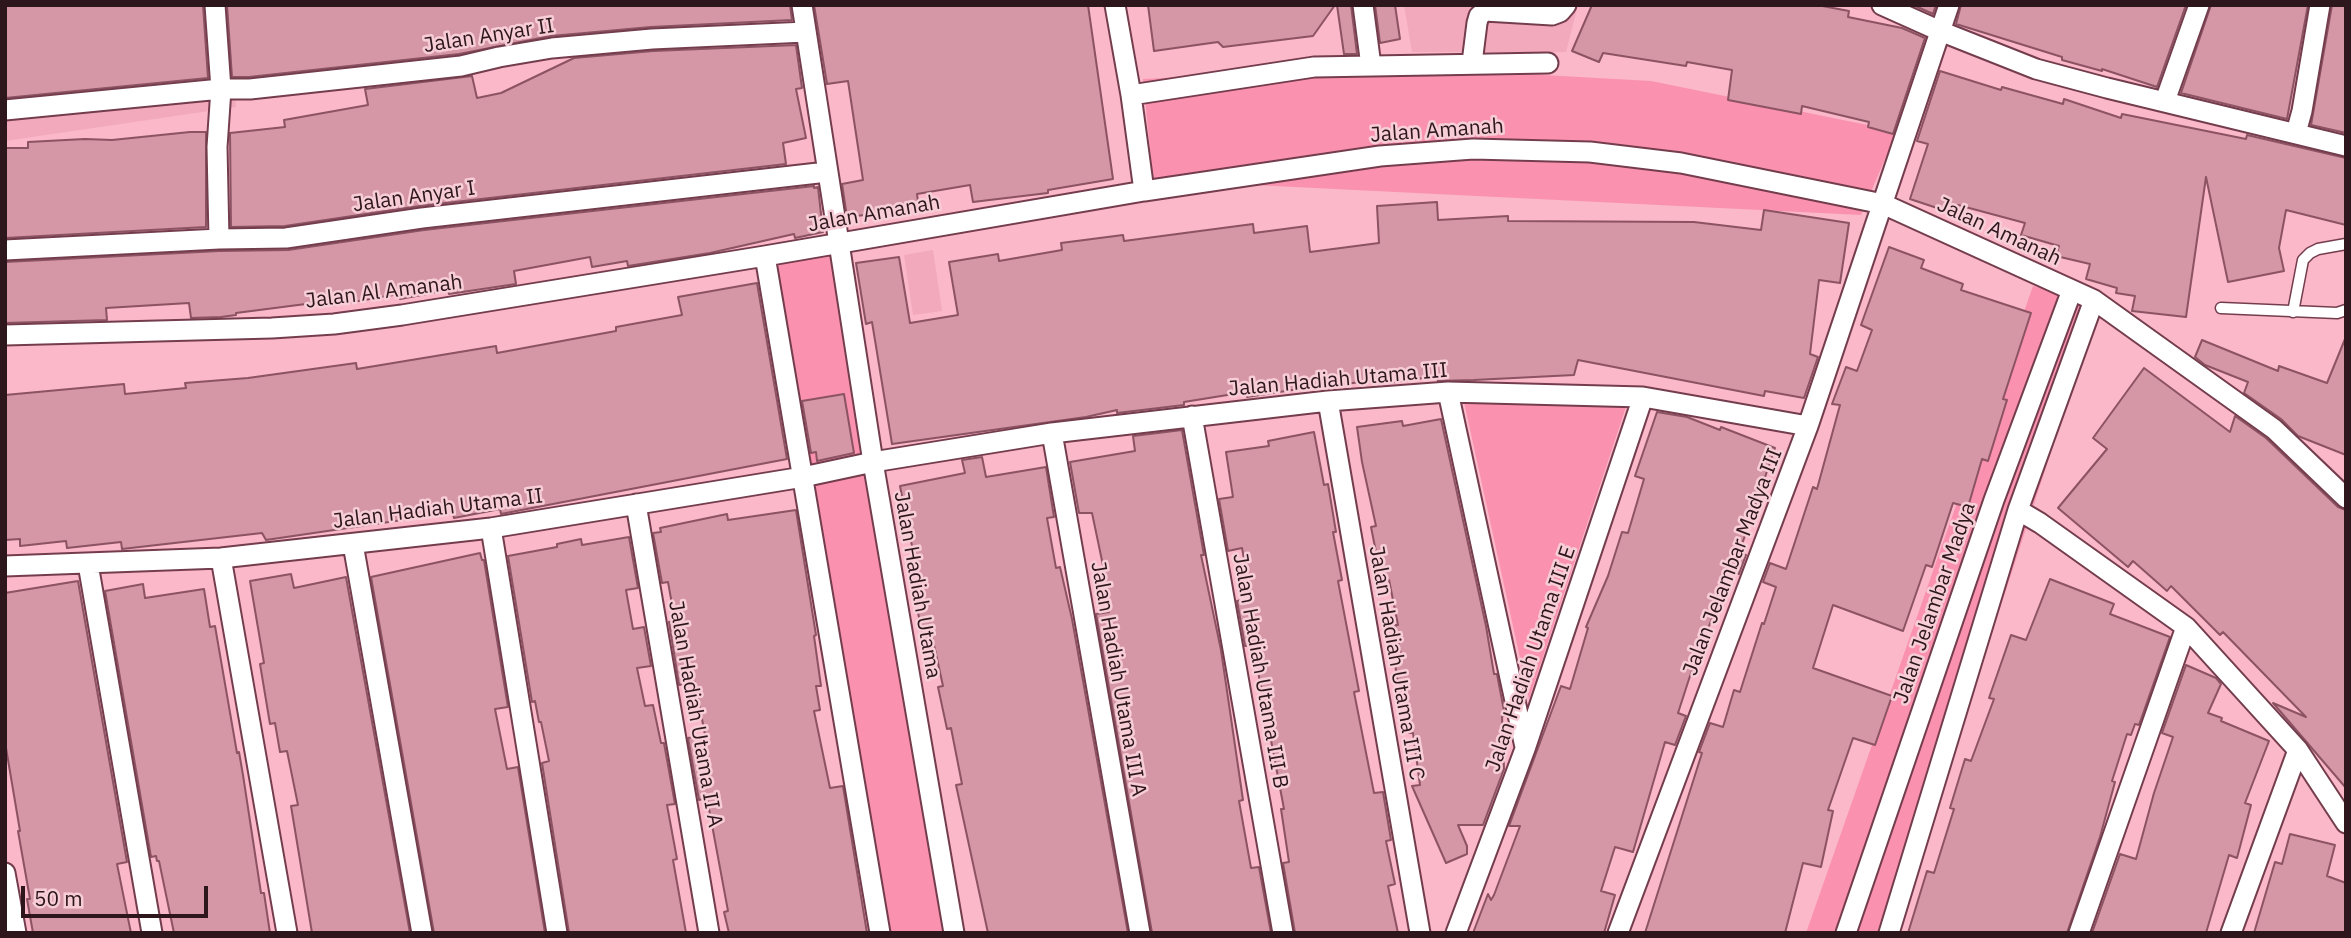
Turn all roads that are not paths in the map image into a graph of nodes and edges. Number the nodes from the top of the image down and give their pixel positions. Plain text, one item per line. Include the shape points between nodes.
1 (215, 5) edge
2 (802, 5) edge
3 (1115, 5) edge
4 (1363, 5) edge
5 (1566, 5) edge
6 (1882, 5) edge
7 (1949, 5) edge
8 (2199, 5) edge
9 (2319, 5) edge
10 (1940, 31) junction
11 (806, 32) junction
12 (1472, 63) junction
13 (1548, 63) dead end
14 (1371, 66) junction
15 (221, 89) junction
16 (1131, 95) junction
17 (2165, 102) junction
18 (5, 110) edge
19 (2295, 133) junction
20 (2346, 146) edge
21 (827, 172) junction
22 (1144, 191) junction
23 (1883, 204) junction
24 (219, 239) junction
25 (839, 243) junction
26 (2346, 244) edge
27 (5, 250) edge
28 (765, 256) junction
29 (2072, 290) junction
30 (2094, 300) junction
31 (2221, 308) dead end
32 (2346, 310) edge
33 (2293, 312) junction
34 (5, 335) edge
35 (1448, 392) junction
36 (1643, 397) junction
37 (1328, 401) junction
38 (1192, 416) junction
39 (1808, 426) junction
40 (1052, 433) junction
41 (873, 462) junction
42 (803, 477) junction
43 (2346, 498) edge
44 (636, 504) junction
45 (2018, 510) junction
46 (491, 528) junction
47 (353, 544) junction
48 (221, 558) junction
49 (88, 564) junction
50 (5, 566) edge
51 (2186, 627) junction
52 (1525, 749) junction
53 (2298, 750) junction
54 (2346, 823) edge
55 (5, 873) edge
56 (16, 933) edge
57 (152, 933) edge
58 (287, 933) edge
59 (422, 933) edge
60 (557, 933) edge
61 (709, 933) edge
62 (880, 933) edge
63 (954, 933) edge
64 (1140, 933) edge
65 (1283, 933) edge
66 (1420, 933) edge
67 (1456, 933) edge
68 (1618, 933) edge
69 (1846, 933) edge
70 (1889, 933) edge
71 (2079, 933) edge
72 (2231, 933) edge

1 - 15 street
2 - 11 street, Jalan Hadiah Utama
3 - 16 street
4 - 14 street
5 - 12 street via 1552,15 1485,11 1477,23
6 - 10 street
7 - 10 street, Jalan Jelambar Madya III
8 - 17 street
9 - 19 street
10 - 17 street via 2036,69
10 - 23 street, Jalan Jelambar Madya III
11 - 15 street, Jalan Anyar II via 564,47 461,66
11 - 21 street, Jalan Hadiah Utama
12 - 13 street
12 - 14 street
14 - 16 street via 1314,67
15 - 18 street, Jalan Anyar II
15 - 24 street via 216,147
16 - 22 street
17 - 19 street
19 - 20 street
21 - 24 street, Jalan Anyar I via 286,238
21 - 25 street, Jalan Hadiah Utama
22 - 23 street, Jalan Amanah via 1380,156 1515,149 1681,163
22 - 25 street, Jalan Amanah
23 - 29 street, Jalan Amanah
23 - 39 street, Jalan Jelambar Madya III
24 - 27 street, Jalan Anyar I
25 - 28 street, Jalan Amanah
25 - 41 street, Jalan Hadiah Utama
26 - 33 lane via 2318,249 2303,260
28 - 34 street, Jalan Al Amanah via 334,324
28 - 42 street
29 - 30 street, Jalan Amanah
29 - 69 street, Jalan Jelambar Madya via 1994,500
30 - 43 street, Jalan Amanah via 2274,429
30 - 45 street
31 - 33 lane
32 - 33 lane
35 - 36 street, Jalan Hadiah Utama III
35 - 37 street, Jalan Hadiah Utama III
35 - 52 street
36 - 39 street, Jalan Hadiah Utama III
36 - 52 street, Jalan Hadiah Utama III E
37 - 38 street, Jalan Hadiah Utama III
37 - 66 street, Jalan Hadiah Utama III C
38 - 40 street, Jalan Hadiah Utama III
38 - 65 street, Jalan Hadiah Utama III B
39 - 68 street, Jalan Jelambar Madya III
40 - 41 street, Jalan Hadiah Utama III
40 - 64 street, Jalan Hadiah Utama III A
41 - 42 street, Jalan Hadiah Utama II
41 - 63 street, Jalan Hadiah Utama
42 - 44 street, Jalan Hadiah Utama II
42 - 62 street
44 - 46 street, Jalan Hadiah Utama II
44 - 61 street, Jalan Hadiah Utama II A
45 - 51 street
45 - 70 street
46 - 47 street, Jalan Hadiah Utama II
46 - 60 street
47 - 48 street, Jalan Hadiah Utama II
47 - 59 street
48 - 49 street, Jalan Hadiah Utama II
48 - 58 street
49 - 50 street, Jalan Hadiah Utama II
49 - 57 street
51 - 53 street
51 - 71 street
52 - 67 street, Jalan Hadiah Utama III E
53 - 54 street
53 - 72 street
55 - 56 street

